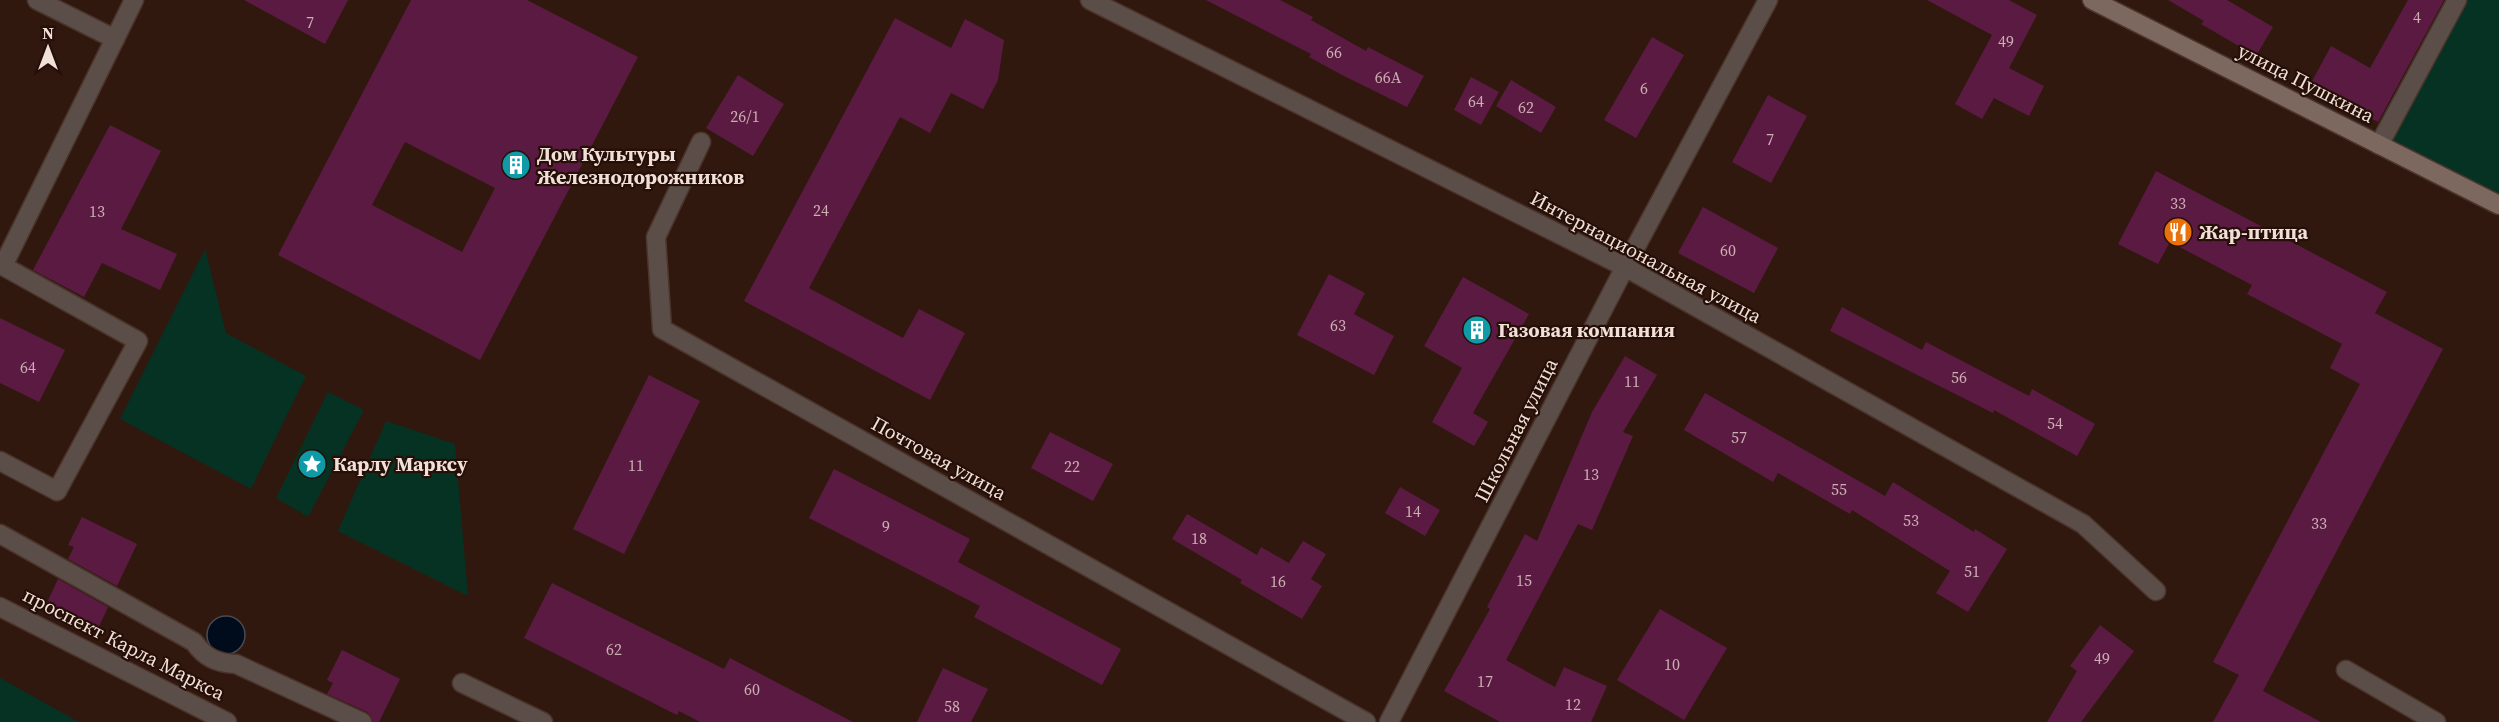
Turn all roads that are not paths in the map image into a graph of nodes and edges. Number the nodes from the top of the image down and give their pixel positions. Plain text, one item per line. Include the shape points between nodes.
1 (37, 0) edge
2 (134, 0) edge
3 (1090, 0) edge
4 (1768, 0) edge
5 (2092, 0) edge
6 (2457, 0) edge
7 (115, 39) junction
8 (701, 142) dead end
9 (2379, 145) junction
10 (2499, 205) edge
11 (1625, 267) junction
12 (0, 461) edge
13 (0, 534) edge
14 (2156, 591) dead end
15 (0, 607) edge
16 (2346, 670) dead end
17 (462, 683) dead end
18 (227, 722) edge
19 (362, 722) edge
20 (543, 722) edge
21 (1366, 722) edge
22 (1389, 722) edge
23 (2436, 722) edge

1 - 7 street
2 - 7 street
3 - 11 street, Интернациональная улица
4 - 11 street, Школьная улица
5 - 9 main road, улица Пушкина
6 - 9 street
7 - 12 street via 3,266 138,341 57,492
8 - 21 street, Почтовая улица via 656,237 662,329
9 - 10 main road, улица Пушкина
11 - 14 street, Интернациональная улица via 2083,524
11 - 22 street, Школьная улица
13 - 19 street, проспект Карла Маркса via 194,642 202,654 214,661 236,664
15 - 18 street, проспект Карла Маркса
16 - 23 street
17 - 20 street

